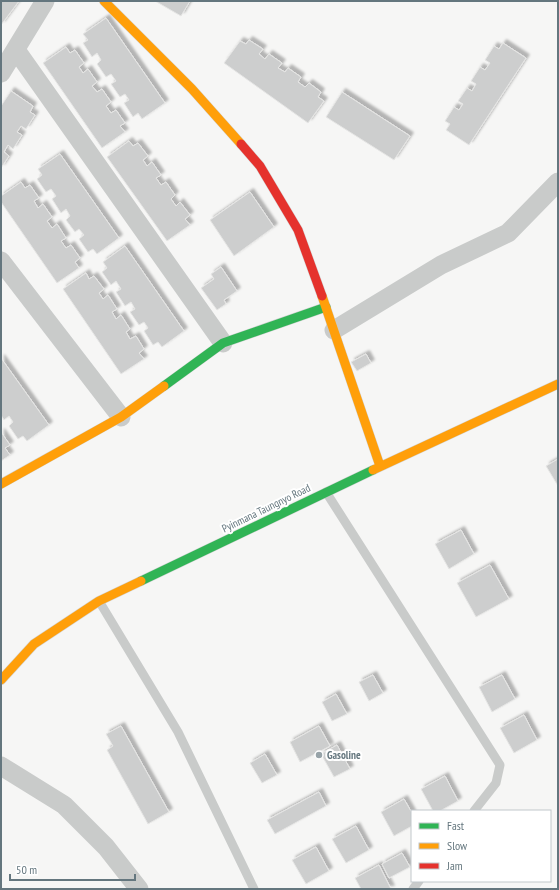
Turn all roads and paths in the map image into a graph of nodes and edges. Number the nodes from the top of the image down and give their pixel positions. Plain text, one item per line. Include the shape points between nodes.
1 (45, 1) edge
2 (104, 1) edge
3 (16, 50) junction
4 (1, 73) edge
5 (558, 182) edge
6 (1, 261) edge
7 (326, 307) junction
8 (334, 330) junction
9 (223, 343) junction
10 (558, 384) edge
11 (121, 418) junction
12 (380, 466) junction
13 (1, 484) edge
14 (326, 492) junction
15 (99, 601) junction
16 (1, 680) edge
17 (1, 766) edge
18 (475, 810) edge
19 (140, 889) edge
20 (254, 889) edge

1 - 3 street
2 - 7 street via 192,89 260,166 298,230
3 - 4 street
3 - 9 street
5 - 8 street via 508,233 441,265
6 - 11 street
7 - 8 street
7 - 9 street
8 - 12 street
9 - 11 street
10 - 12 street, Pyinmana Taungnyo Road
11 - 13 street
12 - 14 street, Pyinmana Taungnyo Road
14 - 15 street, Pyinmana Taungnyo Road
14 - 18 lane via 500,765 496,783
15 - 16 street, Pyinmana Taungnyo Road via 34,644
15 - 20 lane via 178,732
17 - 19 street via 64,805 106,847

